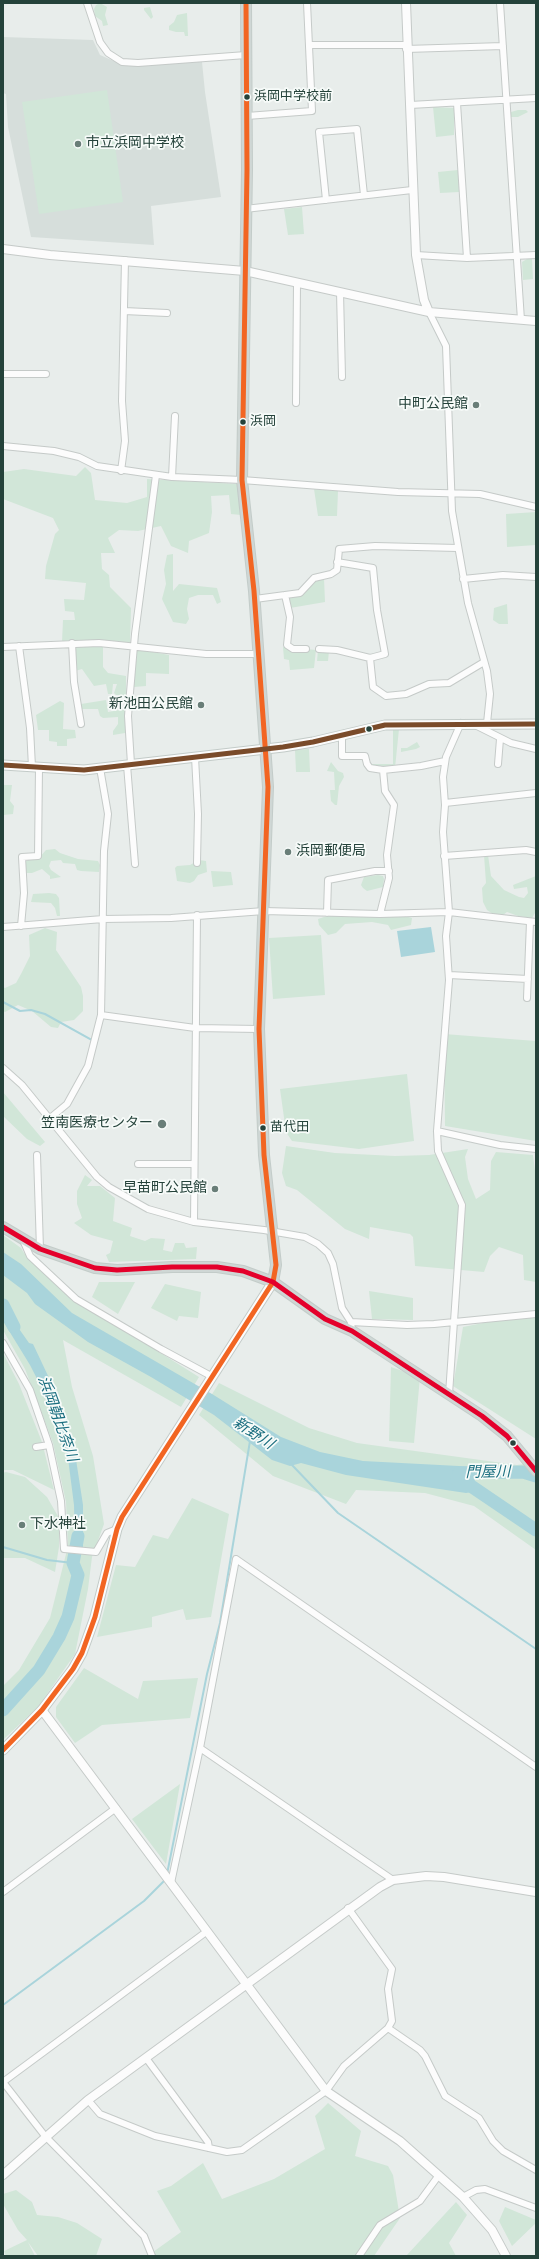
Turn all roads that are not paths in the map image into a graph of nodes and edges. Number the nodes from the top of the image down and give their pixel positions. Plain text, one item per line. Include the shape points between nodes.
1 (87, 3) edge
2 (246, 3) edge
3 (307, 3) edge
4 (406, 3) edge
5 (500, 3) edge
6 (310, 45) junction
7 (503, 46) junction
8 (406, 47) junction
9 (246, 56) junction
10 (536, 98) edge
11 (506, 100) junction
12 (456, 103) junction
13 (410, 105) junction
14 (247, 116) junction
15 (412, 190) junction
16 (364, 195) junction
17 (326, 200) junction
18 (245, 209) junction
19 (3, 249) edge
20 (416, 255) junction
21 (536, 255) edge
22 (517, 257) junction
23 (467, 258) junction
24 (125, 260) junction
25 (245, 271) junction
26 (297, 283) junction
27 (340, 292) junction
28 (124, 312) junction
29 (429, 312) junction
30 (167, 313) dead end
31 (521, 320) junction
32 (536, 321) edge
33 (3, 374) edge
34 (46, 374) dead end
35 (342, 377) dead end
36 (296, 403) dead end
37 (176, 416) dead end
38 (3, 446) edge
39 (120, 470) junction
40 (156, 475) junction
41 (172, 477) junction
42 (242, 480) junction
43 (450, 494) junction
44 (536, 507) edge
45 (458, 548) junction
46 (337, 562) junction
47 (536, 577) edge
48 (463, 579) junction
49 (285, 595) junction
50 (254, 599) junction
51 (72, 643) junction
52 (19, 646) junction
53 (134, 646) junction
54 (3, 647) edge
55 (306, 649) dead end
56 (319, 649) dead end
57 (257, 654) junction
58 (370, 658) junction
59 (484, 662) junction
60 (461, 723) junction
61 (473, 723) junction
62 (487, 723) junction
63 (81, 724) dead end
64 (536, 724) edge
65 (342, 735) junction
66 (500, 739) junction
67 (266, 749) junction
68 (536, 749) edge
69 (194, 757) junction
70 (446, 761) junction
71 (129, 764) junction
72 (498, 764) dead end
73 (3, 765) edge
74 (36, 768) junction
75 (100, 768) junction
76 (384, 770) junction
77 (536, 793) edge
78 (445, 803) junction
79 (536, 852) edge
80 (444, 856) junction
81 (197, 863) dead end
82 (136, 864) dead end
83 (389, 871) junction
84 (264, 911) junction
85 (449, 912) junction
86 (327, 913) junction
87 (380, 914) junction
88 (197, 915) junction
89 (103, 919) junction
90 (533, 922) edge
91 (21, 926) junction
92 (3, 928) edge
93 (528, 972) junction
94 (536, 972) edge
95 (449, 975) junction
96 (528, 979) junction
97 (527, 998) dead end
98 (101, 1015) junction
99 (195, 1028) junction
100 (258, 1029) junction
101 (3, 1068) edge
102 (49, 1119) junction
103 (437, 1131) junction
104 (536, 1149) edge
105 (37, 1155) dead end
106 (138, 1164) dead end
107 (194, 1164) junction
108 (194, 1222) junction
109 (3, 1227) edge
110 (273, 1232) junction
111 (23, 1238) junction
112 (40, 1249) junction
113 (273, 1282) junction
114 (536, 1314) edge
115 (455, 1323) junction
116 (351, 1326) junction
117 (3, 1343) edge
118 (210, 1377) junction
119 (449, 1394) junction
120 (49, 1445) junction
121 (36, 1447) dead end
122 (534, 1469) edge
123 (117, 1529) junction
124 (42, 1710) junction
125 (200, 1748) junction
126 (3, 1750) edge
127 (536, 1767) edge
128 (116, 1808) junction
129 (393, 1880) junction
130 (171, 1883) junction
131 (3, 1892) edge
132 (536, 1892) edge
133 (348, 1908) junction
134 (206, 1932) junction
135 (245, 1984) junction
136 (388, 2028) junction
137 (146, 2058) junction
138 (3, 2082) edge
139 (326, 2091) junction
140 (88, 2100) junction
141 (45, 2136) junction
142 (209, 2148) junction
143 (536, 2170) edge
144 (3, 2175) edge
145 (439, 2175) junction
146 (463, 2197) junction
147 (536, 2208) edge
148 (152, 2256) edge
149 (359, 2256) edge
150 (506, 2256) edge

1 - 9 street via 100,42 108,54 122,62
2 - 9 main road
3 - 6 street
4 - 8 street
5 - 7 street
6 - 8 street
6 - 14 street via 312,111
7 - 8 street
7 - 11 street
8 - 13 street
9 - 14 main road
10 - 11 street
11 - 12 street
11 - 22 street
12 - 13 street
12 - 23 street
13 - 15 street
14 - 18 main road
15 - 16 street
15 - 20 street
16 - 17 street
16 - 17 street via 357,129 319,132
17 - 18 street
18 - 25 main road
19 - 24 street
20 - 23 street
20 - 29 street via 424,300
21 - 22 street
22 - 23 street
22 - 31 street
24 - 25 street
24 - 28 street
25 - 26 street
25 - 42 main road via 246,344
26 - 27 street
26 - 36 street
27 - 29 street
27 - 35 street
28 - 30 street
28 - 39 street via 122,400 125,441
29 - 31 street
29 - 43 street via 446,346
31 - 32 street
33 - 34 street
37 - 41 street
38 - 39 street via 54,451 79,457 97,466
39 - 40 street
40 - 41 street
40 - 53 street
41 - 42 street
42 - 43 street
42 - 50 main road
43 - 44 street via 480,494
43 - 45 street
45 - 46 street via 339,548
45 - 48 street
46 - 49 street via 337,570 331,574 314,578 300,593
46 - 58 street via 373,568 385,654
47 - 48 street via 503,575
48 - 59 street
49 - 50 street
49 - 55 street via 290,617 287,645 293,649
50 - 57 main road
51 - 52 street
51 - 53 street
51 - 63 street via 74,682
52 - 54 street
52 - 74 street
53 - 57 street via 206,654
53 - 71 street via 128,716
56 - 58 street via 337,650
57 - 67 main road
58 - 59 street via 373,687 386,696 406,694 429,684 449,683
59 - 62 street via 490,694
60 - 61 main road
60 - 65 main road via 385,724
60 - 70 street
61 - 62 main road
61 - 66 street
62 - 64 main road
65 - 67 main road
65 - 76 street via 342,756 365,756 370,768
66 - 68 street
66 - 72 street
67 - 69 main road
67 - 84 main road via 268,787
69 - 71 main road
69 - 81 street via 198,814
70 - 76 street
70 - 78 street via 443,777
71 - 75 main road
71 - 82 street
73 - 74 main road
74 - 75 main road
74 - 91 street via 38,856 22,857 24,893
75 - 89 street via 108,814 104,851
76 - 83 street via 385,791 394,805 387,855
77 - 78 street
78 - 80 street
79 - 80 street via 526,850
80 - 85 street
83 - 86 street via 328,880
83 - 87 street
84 - 86 street
84 - 88 street
84 - 100 main road
85 - 87 street
85 - 90 street
85 - 95 street via 446,936
86 - 87 street
88 - 89 street
88 - 99 street
89 - 91 street
89 - 98 street
90 - 93 street
91 - 92 street
93 - 94 street
93 - 96 street
95 - 96 street
95 - 103 street
96 - 97 street
98 - 99 street
98 - 102 street via 88,1066 67,1104
99 - 100 street
99 - 107 street
100 - 110 main road via 264,1155
101 - 102 street via 22,1085
102 - 108 street via 83,1162 109,1187 148,1210
103 - 104 street via 500,1145
103 - 115 street via 438,1151 462,1205
105 - 112 street
106 - 107 street
107 - 108 street
108 - 110 street
109 - 111 main road
110 - 113 main road via 276,1265
110 - 116 street via 305,1237 328,1253 333,1264 342,1308
111 - 112 main road
111 - 118 street via 30,1256 76,1298
112 - 113 main road via 95,1268 117,1270 217,1267 243,1271
113 - 116 main road via 325,1319
113 - 118 main road
114 - 115 street
115 - 116 street
115 - 119 street
116 - 119 main road
117 - 120 street via 30,1390
118 - 123 main road via 129,1504
119 - 122 main road via 507,1436
120 - 121 street
120 - 123 street via 61,1501 64,1549 96,1552 107,1533
123 - 124 main road via 95,1616 82,1653
124 - 126 main road
124 - 128 street
125 - 127 street via 236,1559
125 - 129 street
125 - 130 street
128 - 130 street
128 - 131 street
129 - 132 street via 444,1876
129 - 133 street
130 - 134 street
133 - 135 street
133 - 136 street via 392,1969 388,1989 392,2021
134 - 135 street
134 - 138 street
135 - 137 street
135 - 139 street
136 - 139 street via 344,2066
136 - 143 street via 420,2050 445,2096 480,2118 502,2151
137 - 140 street
137 - 142 street via 208,2142
138 - 141 street
139 - 142 street via 242,2150 227,2152
139 - 145 street via 400,2141
140 - 141 street
140 - 142 street via 100,2114 155,2136
141 - 144 street
141 - 148 street via 144,2236
145 - 146 street
145 - 149 street via 420,2201 380,2225
146 - 147 street via 476,2190 485,2189
146 - 150 street via 492,2230

